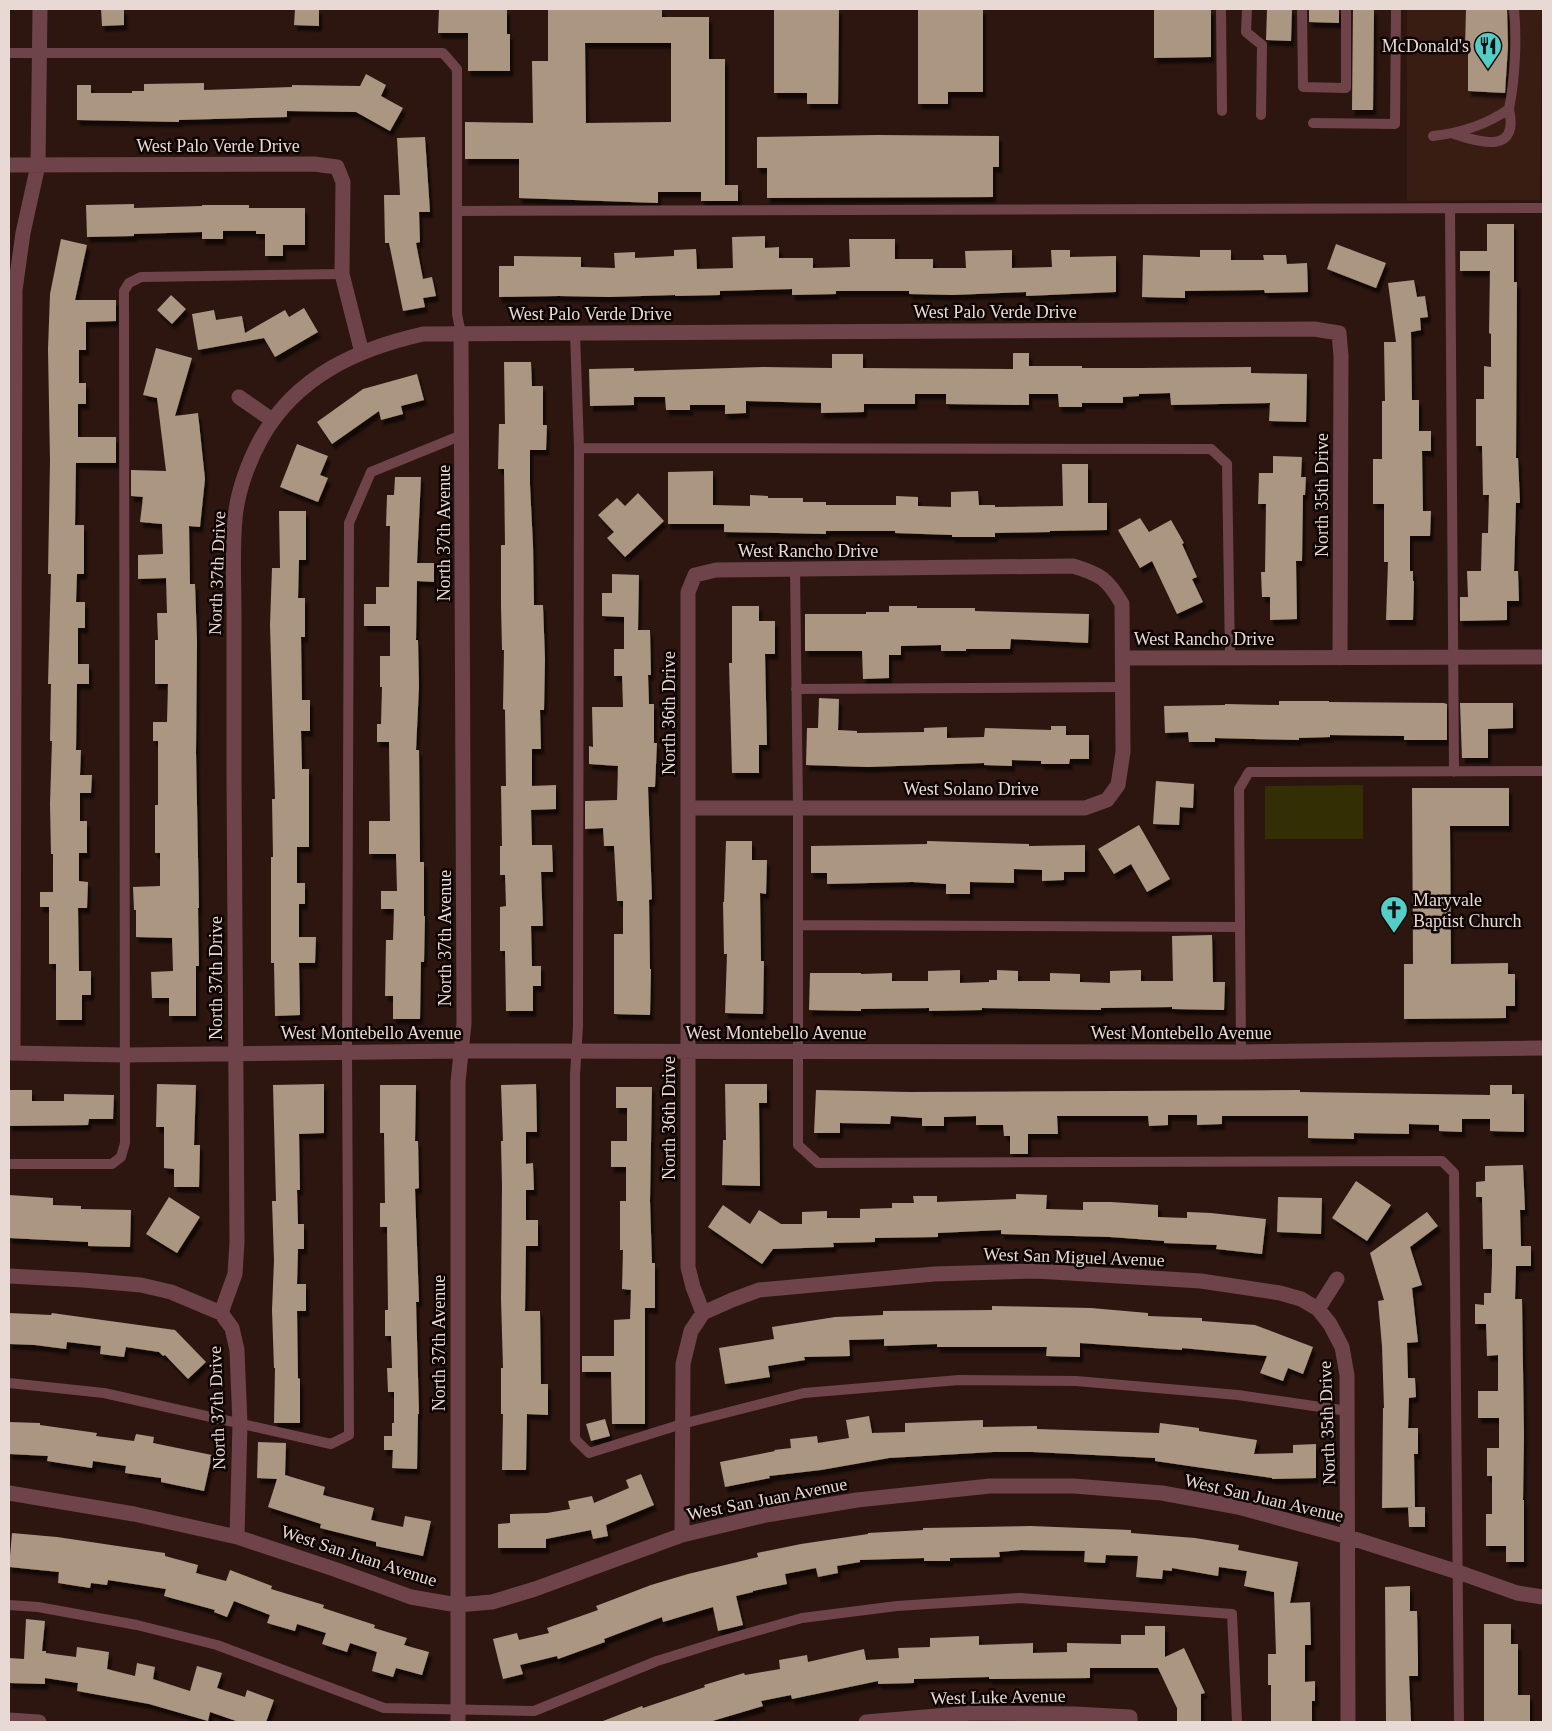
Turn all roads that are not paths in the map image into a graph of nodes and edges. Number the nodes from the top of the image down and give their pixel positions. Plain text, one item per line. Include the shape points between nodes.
1 (40, 9) edge
2 (1221, 9) edge
3 (1246, 9) edge
4 (1302, 9) edge
5 (1346, 9) edge
6 (1396, 9) edge
7 (1514, 9) edge
8 (9, 53) edge
9 (40, 54) junction
10 (1509, 109) junction
11 (1222, 111) dead end
12 (1261, 115) dead end
13 (1313, 123) dead end
14 (1454, 134) junction
15 (1433, 136) dead end
16 (9, 165) edge
17 (38, 165) junction
18 (1450, 208) junction
19 (1543, 208) edge
20 (458, 211) junction
21 (342, 274) junction
22 (576, 333) junction
23 (1339, 333) joint
24 (460, 334) junction
25 (362, 353) junction
26 (239, 397) dead end
27 (272, 420) junction
28 (462, 435) junction
29 (579, 448) junction
30 (795, 570) junction
31 (695, 575) joint
32 (1453, 657) junction
33 (1543, 657) edge
34 (1124, 658) junction
35 (1230, 658) junction
36 (1340, 658) junction
37 (1123, 687) junction
38 (796, 689) junction
39 (1454, 772) junction
40 (1543, 772) edge
41 (688, 808) junction
42 (798, 808) junction
43 (798, 925) junction
44 (1240, 927) junction
45 (1543, 1048) edge
46 (461, 1051) junction
47 (347, 1052) junction
48 (576, 1052) junction
49 (688, 1052) junction
50 (798, 1052) junction
51 (1241, 1052) junction
52 (11, 1053) edge
53 (235, 1053) junction
54 (125, 1055) junction
55 (9, 1164) edge
56 (9, 1276) edge
57 (1337, 1279) dead end
58 (1318, 1309) junction
59 (221, 1312) junction
60 (703, 1313) junction
61 (9, 1383) edge
62 (1348, 1411) junction
63 (240, 1424) junction
64 (682, 1424) junction
65 (9, 1492) edge
66 (682, 1535) junction
67 (237, 1537) junction
68 (1348, 1537) junction
69 (1458, 1572) junction
70 (1543, 1597) edge
71 (9, 1605) edge
72 (457, 1605) junction
73 (458, 1716) edge
74 (9, 1720) edge
75 (1130, 1720) edge
76 (39, 1722) edge
77 (866, 1722) edge
78 (1237, 1722) edge
79 (1348, 1722) edge
80 (1459, 1722) edge

1 - 9 street
2 - 11 lane
3 - 12 lane via 1246,32 1262,45
4 - 5 lane via 1303,87 1346,88
6 - 13 lane via 1395,124
7 - 10 lane
8 - 9 lane
9 - 17 street
9 - 20 lane via 443,53 457,70
10 - 14 lane via 1483,124
10 - 14 lane via 1512,121 1503,140 1495,143 1477,141
14 - 15 lane
16 - 17 street, West Palo Verde Drive
17 - 21 street, West Palo Verde Drive via 314,164 337,167 343,182
17 - 52 street via 15,290
18 - 19 lane
18 - 20 lane
18 - 32 lane
20 - 24 lane via 457,314
21 - 25 street, West Palo Verde Drive
21 - 54 lane via 141,277 129,283 124,291
22 - 23 street, West Palo Verde Drive via 1314,329
22 - 24 street, West Palo Verde Drive
22 - 29 lane
23 - 36 street, North 35th Drive
24 - 25 street, West Palo Verde Drive via 422,334
24 - 28 street, North 37th Avenue
25 - 27 street, North 37th Drive via 314,377
26 - 27 street
27 - 53 street, North 37th Drive via 245,474 235,517
28 - 46 street, North 37th Avenue via 464,1024
28 - 47 lane via 371,472 349,523
29 - 35 lane via 1210,449 1227,464
29 - 48 lane
30 - 31 street, West Rancho Drive via 716,570
30 - 34 street, West Rancho Drive via 1073,566 1094,572 1113,588 1122,604
30 - 38 lane
31 - 41 street, North 36th Drive via 688,592
32 - 33 street, West Rancho Drive
32 - 36 street, West Rancho Drive
32 - 39 lane
34 - 35 street, West Rancho Drive
34 - 37 street, West Solano Drive
35 - 36 street, West Rancho Drive
37 - 38 lane
37 - 42 street, West Solano Drive via 1124,752 1118,785 1107,800 1085,808
38 - 42 lane
39 - 40 lane
39 - 44 lane via 1249,772 1239,789
41 - 42 street, West Solano Drive
41 - 49 street, North 36th Drive
42 - 43 lane
43 - 44 lane
43 - 50 lane
44 - 51 lane
45 - 51 street, West Montebello Avenue
46 - 47 street, West Montebello Avenue
46 - 48 street, West Montebello Avenue
46 - 72 street, North 37th Avenue via 458,1082
47 - 53 street, West Montebello Avenue
47 - 63 lane via 349,1435 331,1444
48 - 49 street, West Montebello Avenue
48 - 64 lane via 575,1439 590,1452
49 - 50 street, West Montebello Avenue
49 - 60 street, North 36th Drive via 688,1266
50 - 51 street, West Montebello Avenue
50 - 69 lane via 798,1145 818,1163 1442,1161 1454,1173
52 - 54 street, West Montebello Avenue
53 - 54 street, West Montebello Avenue
53 - 59 street, North 37th Drive via 237,1242 235,1274
54 - 55 lane via 125,1144 121,1157 112,1164
56 - 59 street via 141,1285 171,1292
57 - 58 street
58 - 60 street, West San Miguel Avenue via 1301,1299 1280,1293 1202,1281 1036,1270 934,1274 759,1290
58 - 62 street, North 35th Drive via 1342,1347 1348,1375
59 - 63 street, North 37th Drive via 232,1328 237,1350
60 - 64 street via 692,1331 683,1364
61 - 63 lane via 104,1393
62 - 64 lane via 1238,1396 1076,1381 959,1380 804,1393
62 - 68 street, North 35th Drive
63 - 67 street, North 37th Drive
64 - 66 street
65 - 67 street, West San Juan Avenue via 134,1514
66 - 68 street, West San Juan Avenue via 766,1515 857,1500 1000,1486 1074,1486 1162,1493 1238,1507
66 - 72 street, West San Juan Avenue via 535,1589 492,1602
67 - 72 street, West San Juan Avenue via 411,1597
68 - 69 street, West San Juan Avenue
68 - 79 street, North 35th Drive
69 - 70 street, West San Juan Avenue via 1517,1593
69 - 80 lane
71 - 73 lane via 38,1607 137,1625 217,1645 384,1708
72 - 73 street, North 37th Avenue
73 - 78 lane via 534,1711 657,1661 802,1618 897,1606 1020,1598 1232,1614
74 - 76 street
75 - 77 street, West Luke Avenue via 1075,1714 972,1714

